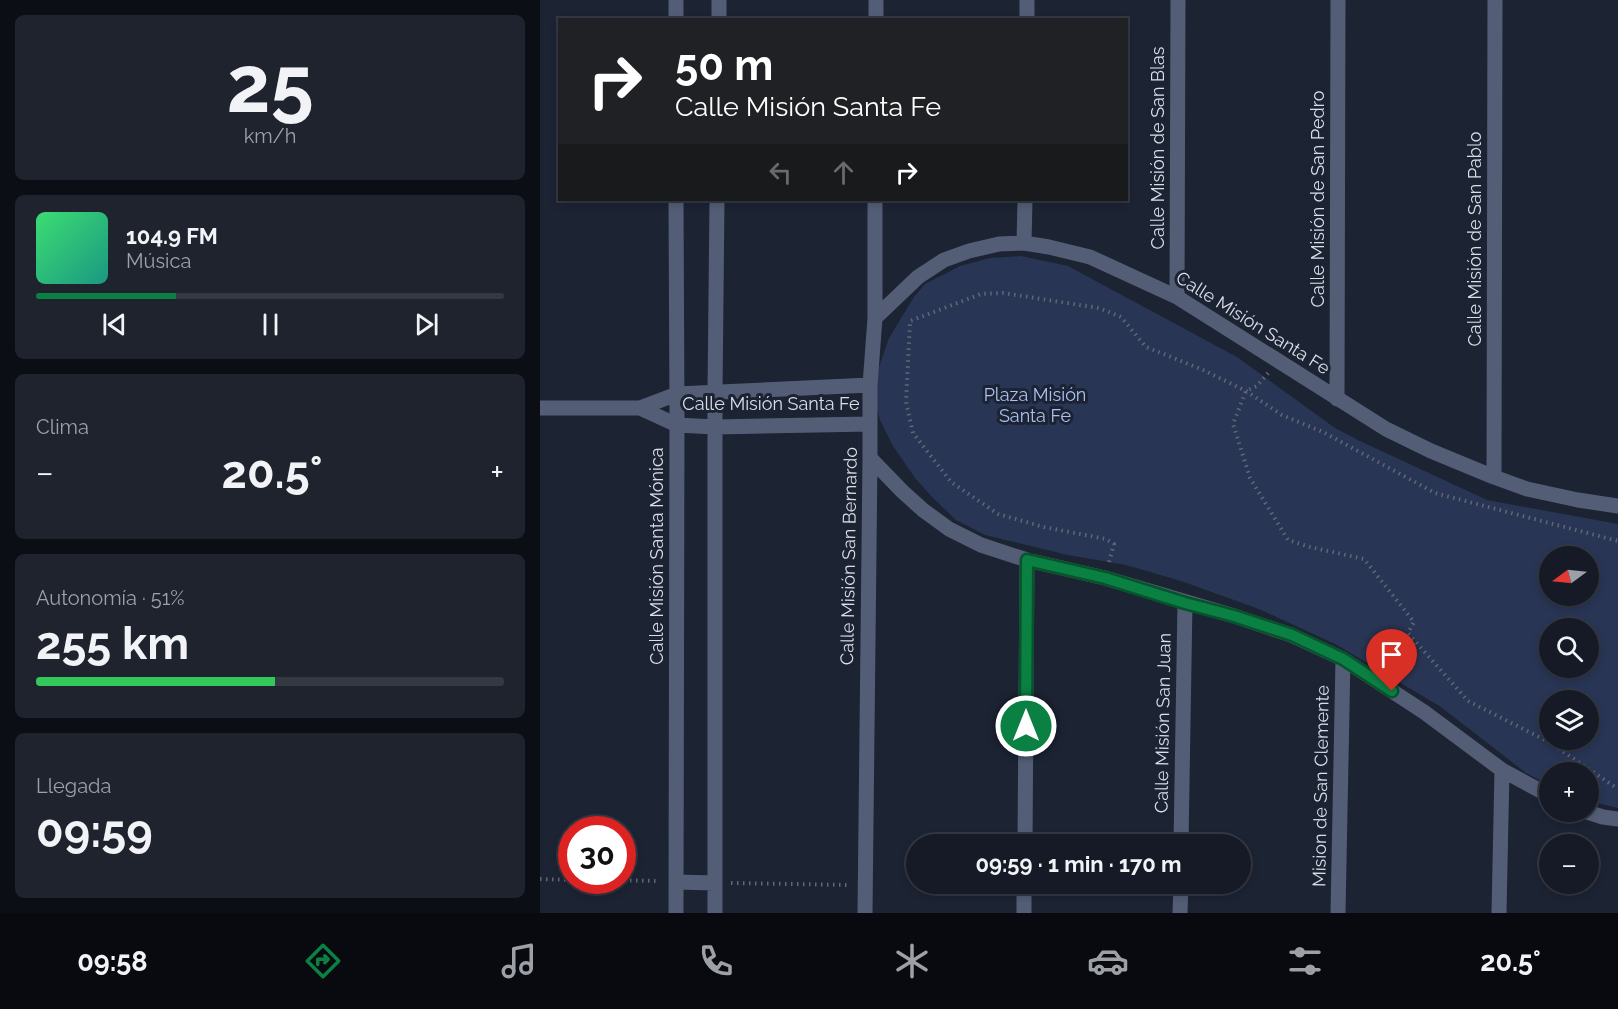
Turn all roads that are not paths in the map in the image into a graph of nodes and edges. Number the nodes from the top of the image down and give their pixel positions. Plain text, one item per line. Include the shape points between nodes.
1 (676, 0) edge
2 (719, 0) edge
3 (876, 0) edge
4 (1027, 0) edge
5 (1179, 0) edge
6 (1338, 0) edge
7 (1495, 0) edge
8 (676, 18) edge
9 (719, 18) edge
10 (876, 18) edge
11 (1027, 18) edge
12 (676, 201) edge
13 (717, 201) edge
14 (875, 201) edge
15 (1025, 201) edge
16 (1024, 243) junction
17 (1177, 297) junction
18 (874, 318) junction
19 (870, 385) junction
20 (715, 392) junction
21 (677, 394) junction
22 (1337, 399) junction
23 (540, 408) edge
24 (640, 408) junction
25 (870, 424) junction
26 (677, 425) junction
27 (715, 427) junction
28 (870, 458) junction
29 (1494, 477) junction
30 (1618, 506) edge
31 (1027, 560) junction
32 (1185, 603) junction
33 (1343, 659) junction
34 (1502, 770) junction
35 (1539, 790) edge
36 (1599, 816) edge
37 (1618, 819) edge
38 (1025, 834) edge
39 (1181, 834) edge
40 (676, 882) junction
41 (715, 883) junction
42 (1024, 894) edge
43 (1181, 894) edge
44 (676, 913) edge
45 (715, 913) edge
46 (865, 913) edge
47 (1024, 913) edge
48 (1180, 913) edge
49 (1338, 913) edge
50 (1499, 913) edge

1 - 8 street
2 - 9 street
3 - 10 street
4 - 11 street
5 - 17 street, Calle Misión de San Blas
6 - 22 street, Calle Misión de San Pedro
7 - 29 street, Calle Misión de San Pablo
12 - 21 street, Calle Misión Santa Mónica
13 - 20 street
14 - 18 street, Calle Misión San Bernardo
15 - 16 street
16 - 17 street, Calle Misión Santa Fe via 1090,258
16 - 18 street, Calle Misión Santa Fe via 999,244 944,260 918,277
17 - 22 street, Calle Misión Santa Fe
18 - 19 street, Calle Misión San Bernardo
19 - 20 street, Calle Misión Santa Fe
19 - 25 street, Calle Misión San Bernardo
20 - 21 street, Calle Misión Santa Fe
20 - 27 street
21 - 24 street, Calle Misión Santa Fe
21 - 26 street, Calle Misión Santa Mónica
22 - 29 street, Calle Misión Santa Fe via 1386,429
23 - 24 street, Calle Misión Santa Fe
24 - 26 street, Calle Misión Santa Fe
25 - 27 street, Calle Misión Santa Fe
25 - 28 street, Calle Misión San Bernardo
26 - 27 street, Calle Misión Santa Fe
26 - 40 street, Calle Misión Santa Mónica
27 - 41 street
28 - 31 street via 923,510 949,529 981,545
28 - 46 street, Calle Misión San Bernardo
29 - 30 street, Calle Misión Santa Fe via 1527,489
31 - 32 street via 1105,578
31 - 38 street
32 - 33 street via 1292,635
32 - 39 street, Calle Misión San Juan
33 - 34 street
33 - 49 street, Mision de San Clemente
34 - 35 street
34 - 50 street
36 - 37 street
40 - 41 street
40 - 44 street, Calle Misión Santa Mónica
41 - 45 street
42 - 47 street
43 - 48 street

